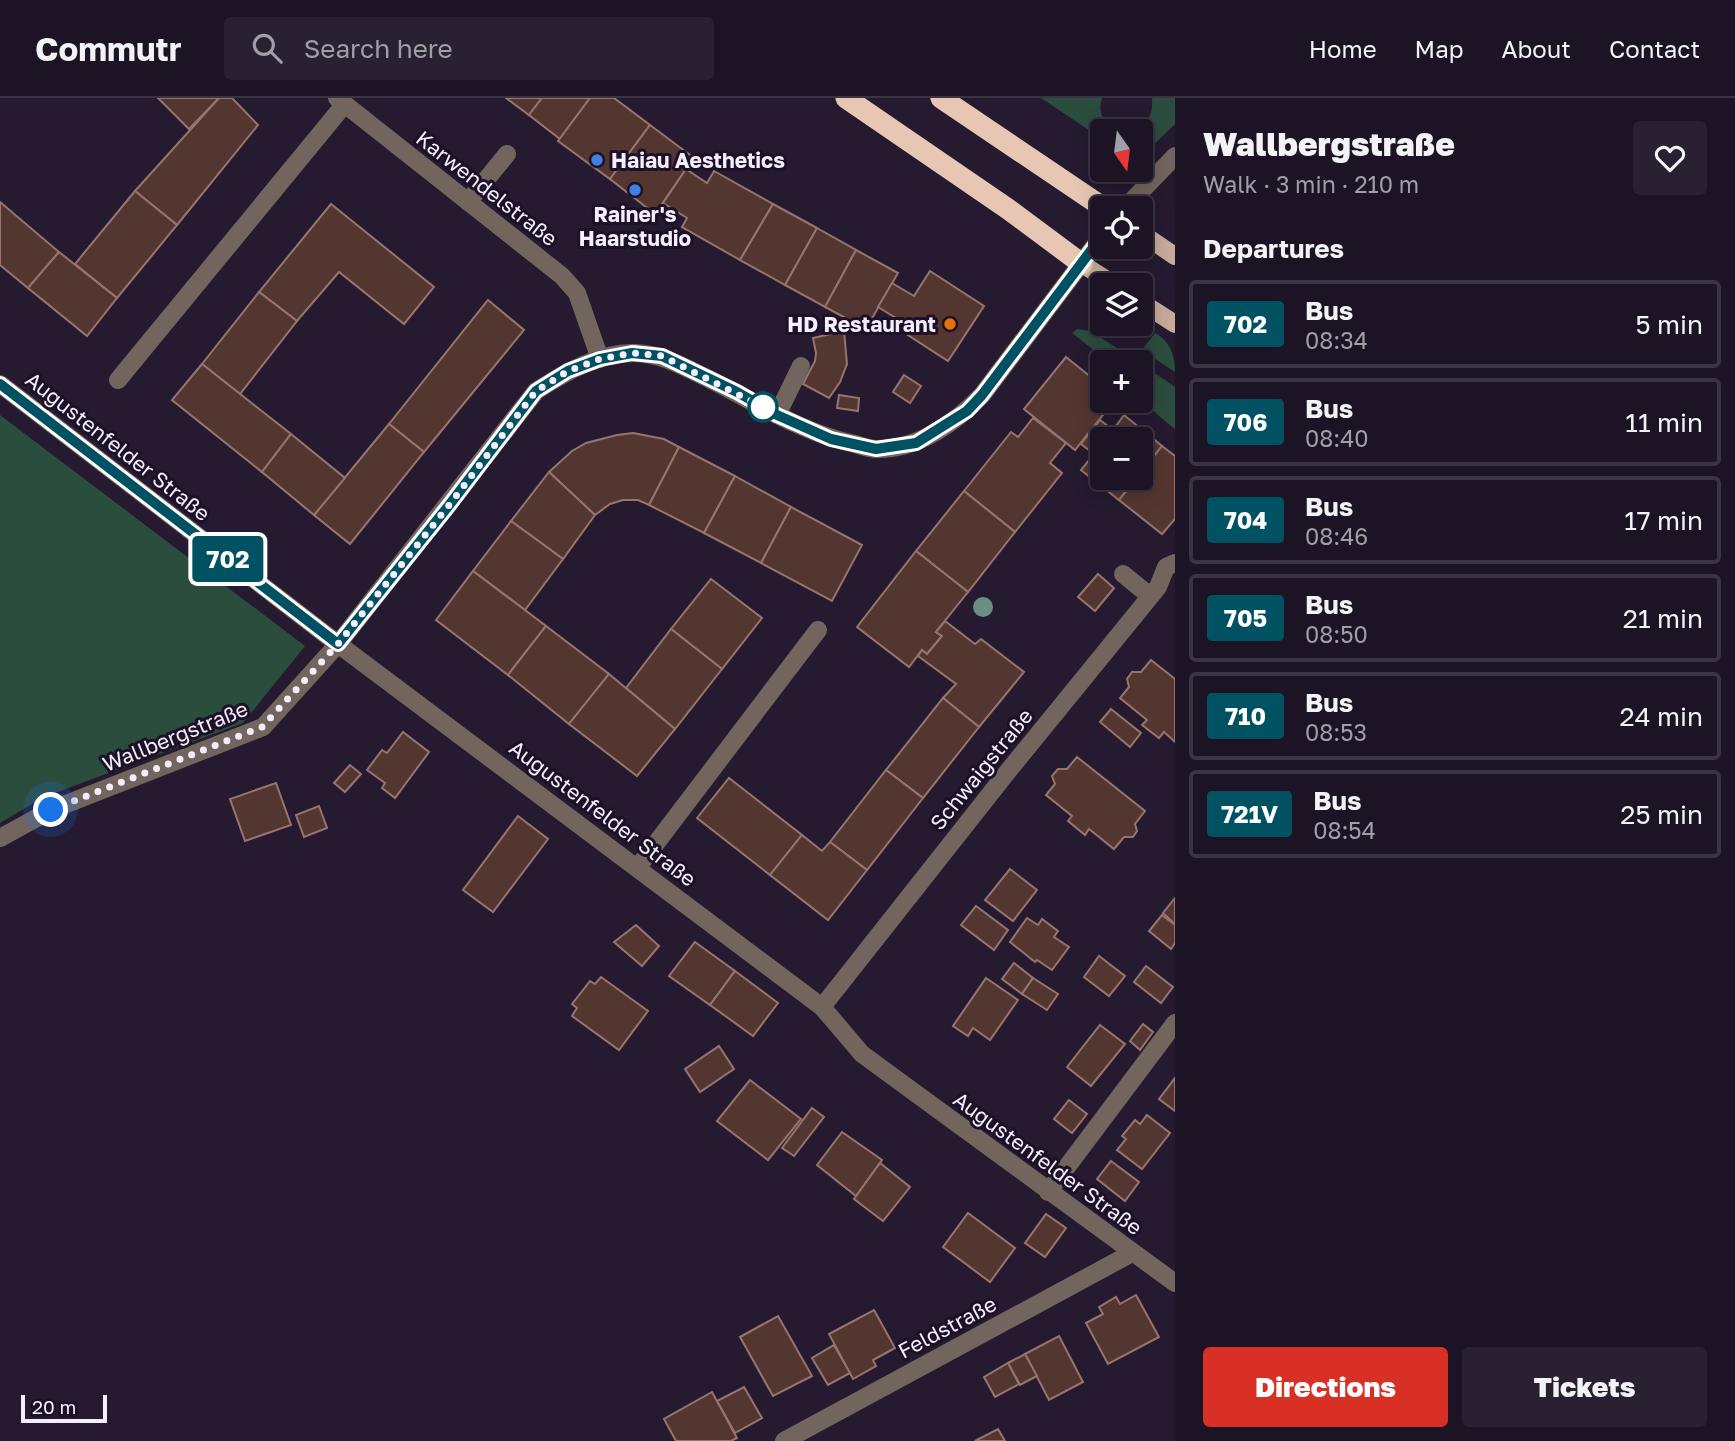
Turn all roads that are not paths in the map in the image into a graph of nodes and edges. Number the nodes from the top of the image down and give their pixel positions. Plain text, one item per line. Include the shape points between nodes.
1 (846, 98) edge
2 (941, 98) edge
3 (341, 101) edge
4 (507, 154) dead end
5 (1175, 156) edge
6 (1137, 196) edge
7 (1090, 199) edge
8 (468, 202) junction
9 (1153, 241) edge
10 (1090, 253) edge
11 (1175, 256) edge
12 (1082, 264) junction
13 (1096, 273) edge
14 (1153, 310) edge
15 (1175, 324) edge
16 (600, 359) junction
17 (801, 366) dead end
18 (118, 380) dead end
19 (0, 384) edge
20 (777, 415) junction
21 (1175, 564) edge
22 (1123, 574) dead end
23 (1150, 596) junction
24 (818, 630) dead end
25 (338, 644) junction
26 (0, 838) edge
27 (638, 867) junction
28 (822, 1007) junction
29 (1175, 1023) edge
30 (1048, 1192) junction
31 (1132, 1254) junction
32 (1175, 1283) edge
33 (784, 1441) edge

1 - 12 highway
2 - 7 highway
3 - 8 street, Karwendelstraße
3 - 18 street, Karwendelstraße
4 - 8 street
5 - 6 street
8 - 16 street, Karwendelstraße via 577,293
9 - 11 main road
10 - 12 street, Wallbergstraße
12 - 13 main road
12 - 20 street, Wallbergstraße via 982,395 967,411 916,443 876,449 831,439
14 - 15 main road
16 - 20 street, Wallbergstraße via 632,353 662,356
16 - 25 street, Wallbergstraße via 568,371 536,391
17 - 20 street
19 - 25 street, Augustenfelder Straße
21 - 23 street, Schwaigstraße via 1166,567
22 - 23 street
23 - 28 street, Schwaigstraße
24 - 27 street
25 - 26 street, Wallbergstraße via 262,727 51,810
25 - 27 street, Augustenfelder Straße
27 - 28 street, Augustenfelder Straße
28 - 30 street, Augustenfelder Straße via 862,1054
29 - 30 street
30 - 31 street, Augustenfelder Straße
31 - 32 street, Augustenfelder Straße
31 - 33 street, Feldstraße

